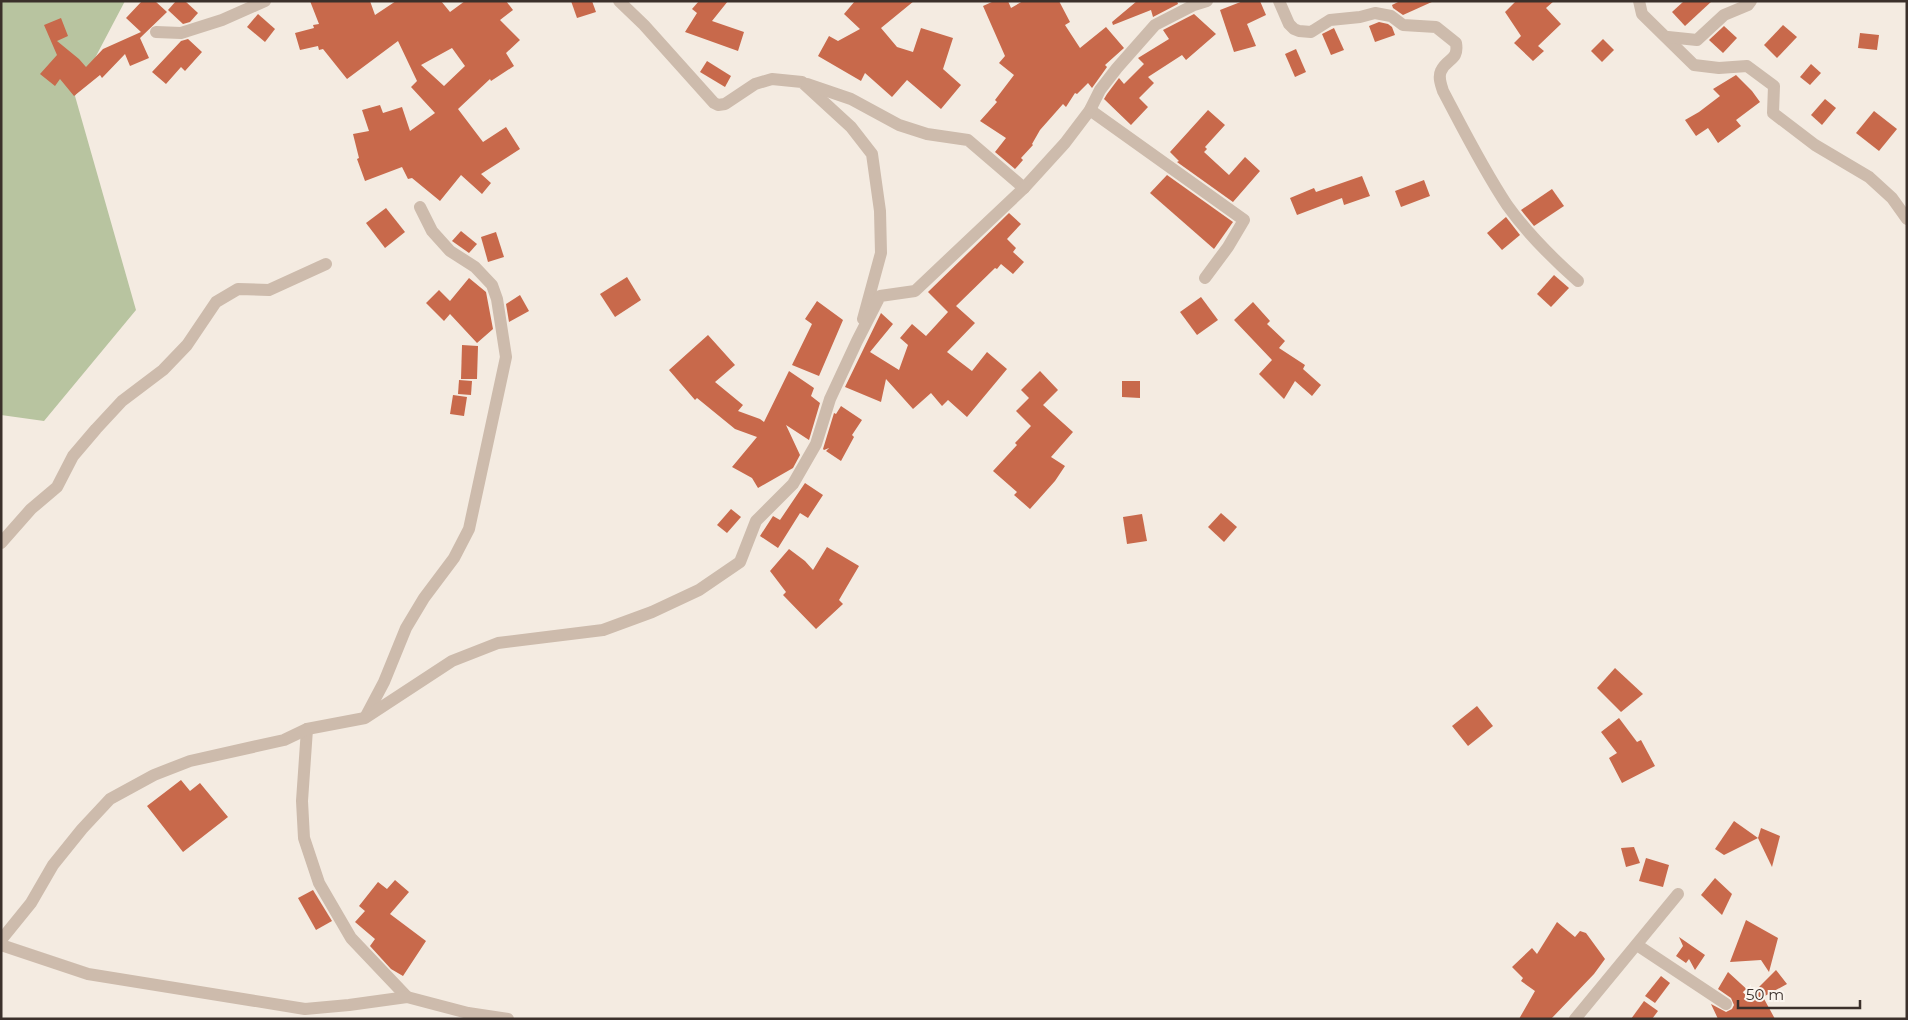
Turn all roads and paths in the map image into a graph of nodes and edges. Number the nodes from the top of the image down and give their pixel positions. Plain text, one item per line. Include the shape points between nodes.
1 (265, 1) edge
2 (619, 1) edge
3 (1207, 1) edge
4 (1279, 1) edge
5 (1639, 1) edge
6 (1751, 1) edge
7 (156, 32) dead end
8 (1668, 37) junction
9 (802, 82) junction
10 (1090, 110) junction
11 (1024, 188) junction
12 (420, 207) dead end
13 (1907, 219) edge
14 (326, 264) dead end
15 (1205, 278) dead end
16 (1578, 281) dead end
17 (856, 340) junction
18 (1, 543) edge
19 (365, 718) junction
20 (307, 729) junction
21 (1678, 894) dead end
22 (1, 940) edge
23 (1, 945) edge
24 (1637, 945) junction
25 (407, 997) junction
26 (1726, 1004) dead end
27 (508, 1019) edge
28 (1575, 1019) edge

1 - 7 street via 181,33
2 - 9 street via 718,105 725,104 755,84 772,79
3 - 10 street via 1155,25 1116,68
4 - 16 street via 1289,24 1299,31 1311,32 1330,20 1376,13 1391,16 1403,24 1436,27 1456,43 1458,51 1442,69 1443,91 1508,207
5 - 8 street via 1642,14
6 - 8 street via 1724,15 1697,40
8 - 13 street via 1694,65 1719,68 1748,66 1774,86 1773,113 1816,145 1869,177 1892,198
9 - 11 street via 851,99 899,125 926,134 968,140
9 - 17 street via 851,127 872,154 880,211 881,253
10 - 11 street
10 - 15 street via 1244,220
11 - 17 street via 915,291 880,296
12 - 19 street via 432,231 450,252 475,267 492,285 506,356 469,530 454,558 406,628
14 - 18 street via 269,290 238,290 216,302 187,345 96,428 73,456 57,487 30,509
17 - 19 street via 830,399 816,444 793,484 756,521 740,562 699,590 604,630 498,643 452,662
19 - 20 street
20 - 22 street via 284,740 190,761 154,775 110,799 53,865 31,902
20 - 25 street via 302,801 304,838 319,883 351,938
21 - 24 street
23 - 25 street via 88,974 305,1009
24 - 26 street
24 - 28 street
25 - 27 street via 468,1013

